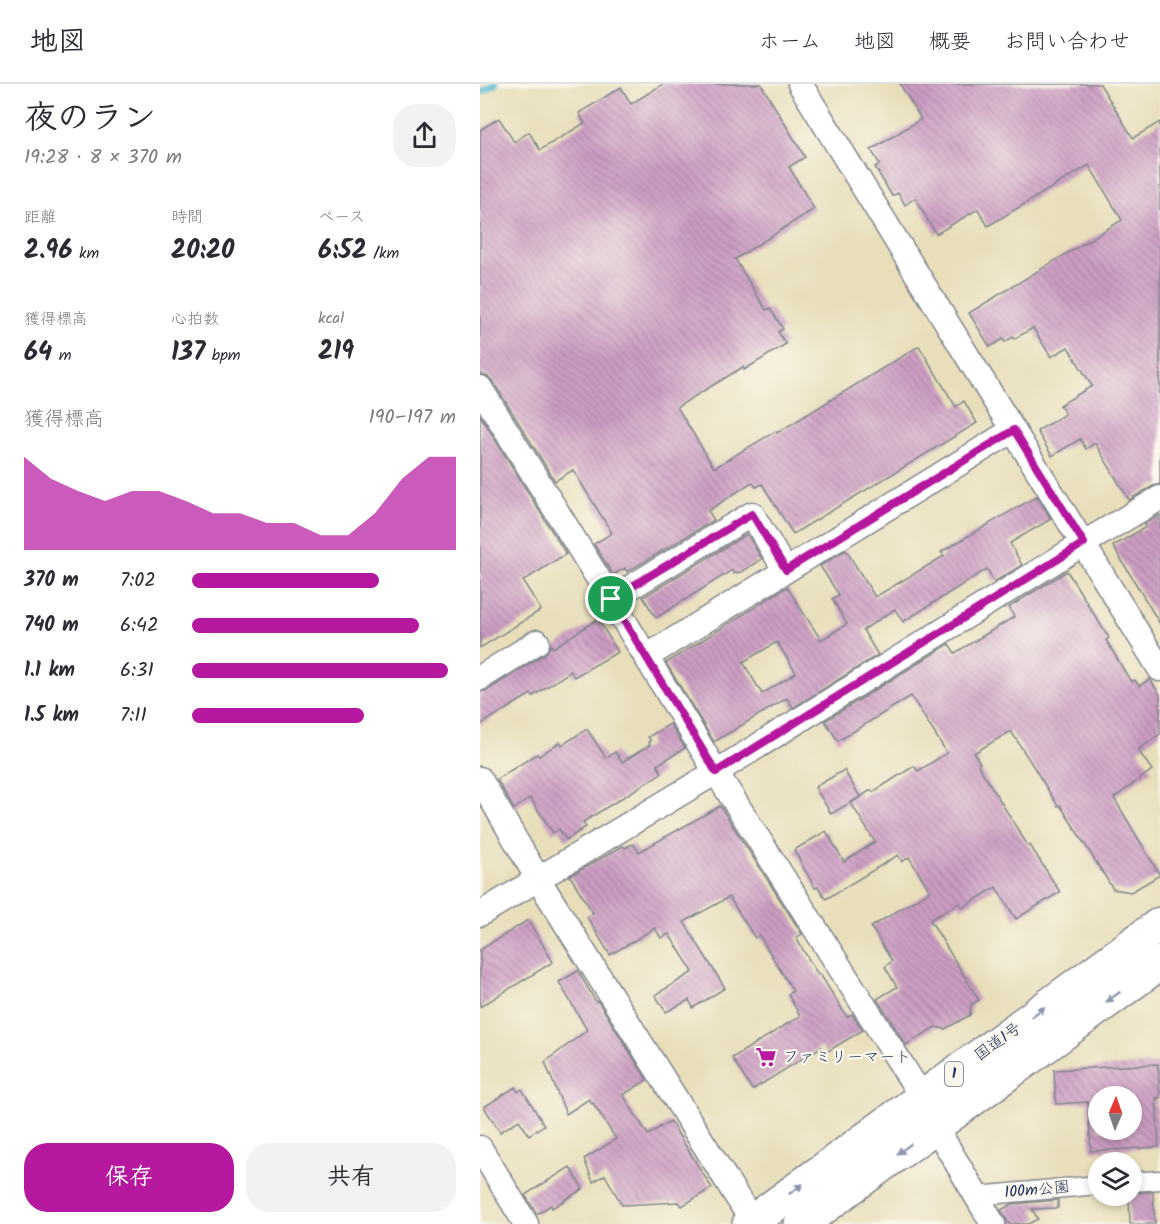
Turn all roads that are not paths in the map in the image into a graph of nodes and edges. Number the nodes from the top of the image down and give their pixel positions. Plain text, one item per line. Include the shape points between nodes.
1 (800, 84) edge
2 (480, 388) edge
3 (1014, 430) junction
4 (1160, 498) edge
5 (1084, 543) junction
6 (786, 570) junction
7 (611, 599) junction
8 (537, 642) dead end
9 (646, 657) junction
10 (1160, 669) edge
11 (480, 678) edge
12 (716, 772) junction
13 (480, 779) edge
14 (538, 879) junction
15 (480, 915) edge
16 (1160, 924) edge
17 (1160, 963) edge
18 (922, 1097) junction
19 (935, 1126) junction
20 (480, 1148) edge
21 (1160, 1180) edge
22 (1142, 1181) edge
23 (1088, 1186) edge
24 (976, 1196) junction
25 (752, 1223) edge
26 (526, 1224) edge
27 (801, 1224) edge
28 (993, 1224) edge

1 - 3 street
2 - 7 street
3 - 5 street
3 - 6 street
4 - 5 street
5 - 10 street
5 - 12 street
6 - 7 street via 752,514
6 - 9 street
7 - 9 street
8 - 11 street
9 - 12 street
12 - 14 street
12 - 18 street
13 - 14 street
14 - 15 street
14 - 25 street
18 -> 16 highway, 国道1号 / 1
17 -> 19 highway, 国道1号 / 1
25 -> 18 highway, 国道1号 / 1
19 - 24 street
19 -> 27 highway, 国道1号 / 1
20 - 26 street
21 - 22 street
23 - 24 street, 100m公園
24 - 28 street

